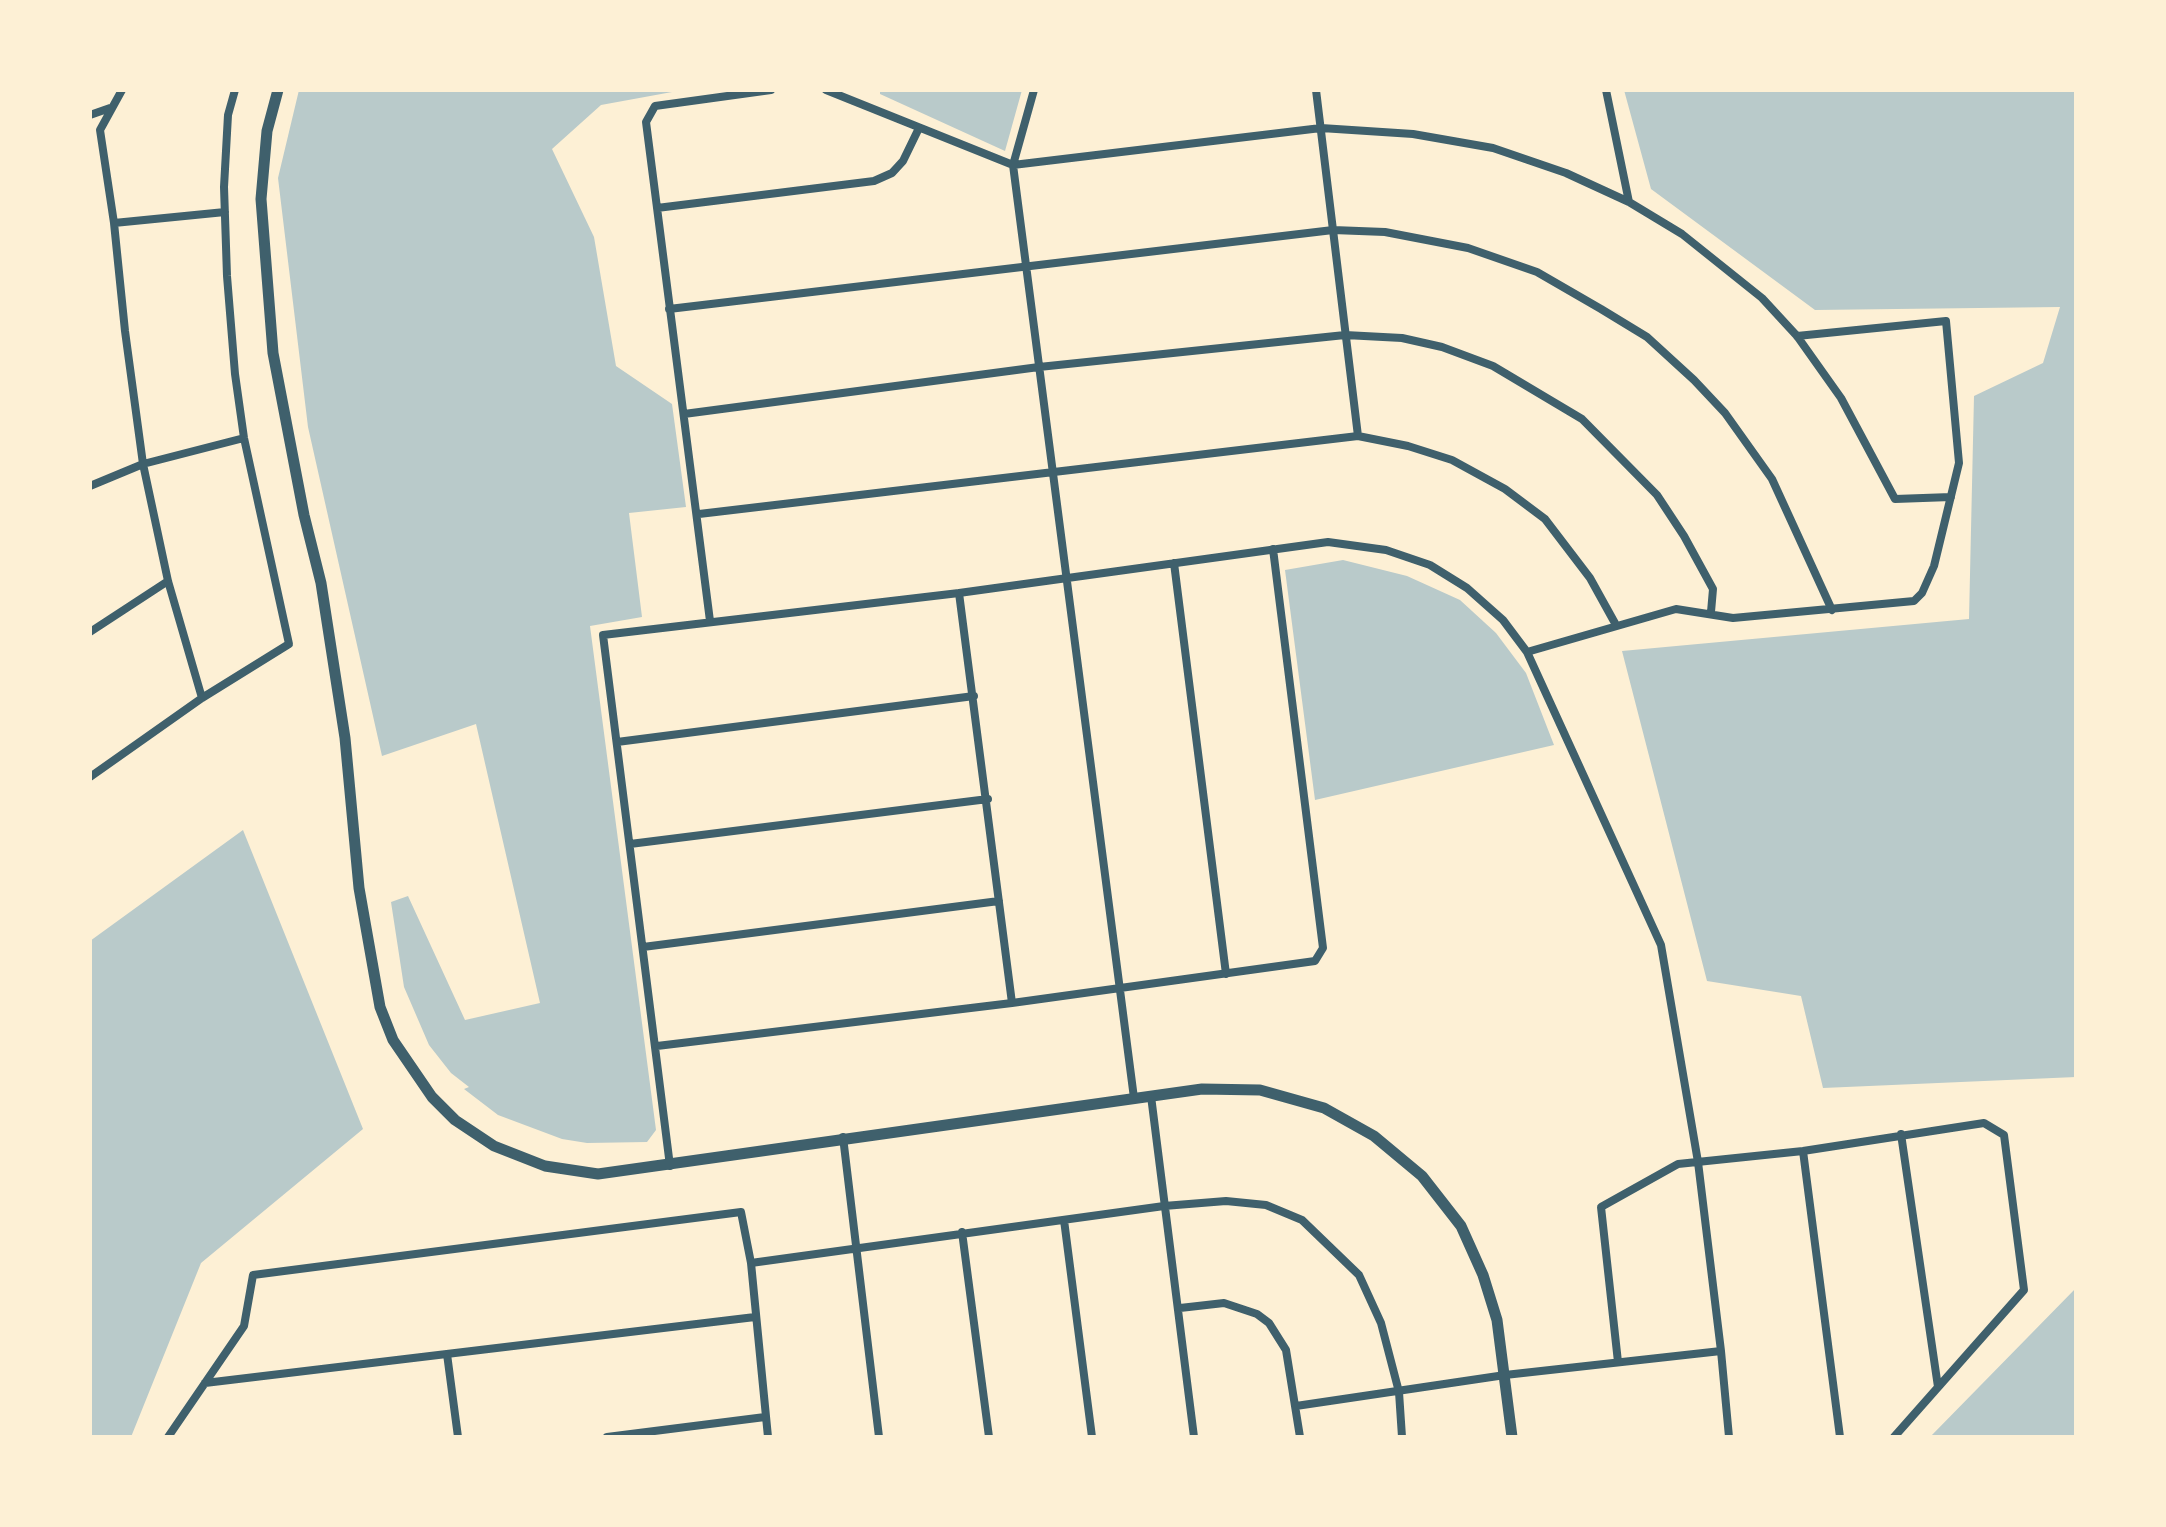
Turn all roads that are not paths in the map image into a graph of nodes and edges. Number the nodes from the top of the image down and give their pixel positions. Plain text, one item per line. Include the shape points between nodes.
1 (122, 90) edge
2 (235, 90) edge
3 (278, 90) edge
4 (771, 90) edge
5 (826, 90) edge
6 (1034, 90) edge
7 (1316, 90) edge
8 (1606, 90) edge
9 (110, 108) junction
10 (90, 115) edge
11 (919, 128) junction
12 (1321, 128) junction
13 (100, 130) junction
14 (90, 135) edge
15 (1013, 165) junction
16 (1629, 202) junction
17 (657, 208) junction
18 (225, 212) junction
19 (114, 223) junction
20 (1333, 230) junction
21 (1026, 266) junction
22 (669, 309) junction
23 (1345, 335) junction
24 (1797, 336) junction
25 (1039, 367) junction
26 (684, 414) junction
27 (1358, 436) junction
28 (244, 438) junction
29 (143, 464) junction
30 (1052, 470) junction
31 (90, 486) edge
32 (1951, 497) junction
33 (699, 514) junction
34 (1273, 549) junction
35 (1174, 563) junction
36 (1066, 578) junction
37 (168, 581) junction
38 (959, 593) junction
39 (1832, 610) junction
40 (1711, 612) junction
41 (710, 621) junction
42 (1616, 625) junction
43 (90, 632) edge
44 (1527, 652) junction
45 (974, 696) junction
46 (202, 698) junction
47 (617, 742) junction
48 (90, 777) edge
49 (988, 799) junction
50 (630, 844) junction
51 (999, 901) junction
52 (643, 947) junction
53 (1226, 974) junction
54 (1120, 989) junction
55 (1012, 1003) junction
56 (657, 1046) junction
57 (1151, 1096) junction
58 (1134, 1098) junction
59 (1901, 1134) junction
60 (843, 1137) junction
61 (1803, 1151) junction
62 (1698, 1162) junction
63 (670, 1167) junction
64 (1164, 1206) junction
65 (1064, 1220) junction
66 (962, 1232) junction
67 (857, 1248) junction
68 (751, 1263) junction
69 (1180, 1308) junction
70 (755, 1317) junction
71 (1721, 1351) junction
72 (447, 1354) junction
73 (1618, 1362) junction
74 (1505, 1375) junction
75 (205, 1383) junction
76 (1938, 1387) junction
77 (1399, 1392) junction
78 (1296, 1406) junction
79 (765, 1417) junction
80 (168, 1437) edge
81 (458, 1437) edge
82 (607, 1437) edge
83 (768, 1437) edge
84 (879, 1437) edge
85 (989, 1437) edge
86 (1092, 1437) edge
87 (1194, 1437) edge
88 (1300, 1437) edge
89 (1402, 1437) edge
90 (1512, 1437) edge
91 (1729, 1437) edge
92 (1840, 1437) edge
93 (1894, 1437) edge

1 - 9 street
2 - 18 street via 228,115
3 - 63 street via 267,131 261,199 273,353 321,583 345,738 359,888 380,1007 393,1040 432,1097 494,1146 545,1166 598,1174
4 - 17 street via 655,106 646,122
5 - 11 street
6 - 15 street
7 - 12 street
8 - 16 street
9 - 10 street
9 - 13 street
11 - 15 street
11 - 17 street via 903,161 874,181
12 - 15 street
12 - 16 street via 1413,134 1493,148
12 - 20 street
13 - 14 street
13 - 19 street
15 - 21 street
16 - 24 street via 1715,258
17 - 22 street
18 - 19 street
18 - 28 street
19 - 29 street
20 - 21 street
20 - 23 street
20 - 39 street via 1385,232 1468,248 1537,272 1647,337 1725,413 1772,479
21 - 22 street
21 - 25 street
22 - 26 street
23 - 25 street
23 - 27 street
23 - 40 street via 1402,338 1442,347 1493,366 1582,419 1664,505 1713,589
24 - 32 street via 1864,435 1895,499
24 - 32 street via 1946,321 1959,463
25 - 26 street
25 - 30 street
26 - 33 street
27 - 30 street
27 - 42 street via 1452,460 1535,511 1571,549
28 - 29 street
28 - 46 street via 289,644
29 - 31 street
29 - 37 street
30 - 33 street
30 - 36 street
32 - 39 street via 1934,566 1914,601
33 - 41 street
34 - 35 street
34 - 44 street via 1328,542 1386,550 1430,565 1494,612
34 - 53 street via 1323,948 1315,961
35 - 36 street
35 - 53 street
36 - 38 street
36 - 54 street
37 - 43 street
37 - 46 street
38 - 41 street
38 - 45 street
39 - 40 street via 1733,618
40 - 42 street via 1676,609
41 - 47 street via 603,635
42 - 44 street
44 - 62 street via 1661,945
45 - 47 street
45 - 49 street
46 - 48 street
47 - 50 street
49 - 50 street
49 - 51 street
50 - 52 street
51 - 52 street
51 - 55 street
52 - 56 street
53 - 54 street
54 - 55 street
54 - 58 street
55 - 56 street
56 - 63 street
57 - 58 street
57 - 64 street
57 - 74 street via 1202,1089 1260,1090 1324,1108 1374,1136 1422,1176 1461,1226 1497,1320
58 - 60 street
59 - 61 street
59 - 76 street
59 - 76 street via 1984,1123 2004,1135 2024,1290
60 - 63 street
60 - 67 street
61 - 62 street
61 - 92 street
62 - 71 street
62 - 73 street via 1678,1164 1601,1207
64 - 65 street
64 - 69 street
64 - 77 street via 1226,1201 1266,1205 1302,1220 1359,1275 1377,1311
65 - 66 street
65 - 86 street
66 - 67 street
66 - 85 street
67 - 68 street
67 - 84 street
68 - 70 street
68 - 75 street via 741,1212 253,1275 244,1326
69 - 78 street via 1224,1303 1269,1323 1286,1350
69 - 87 street
70 - 72 street
70 - 79 street
71 - 73 street
71 - 91 street
72 - 75 street
72 - 81 street
73 - 74 street
74 - 77 street
74 - 90 street
75 - 80 street
76 - 93 street
77 - 78 street
77 - 89 street
78 - 88 street
79 - 82 street
79 - 83 street

